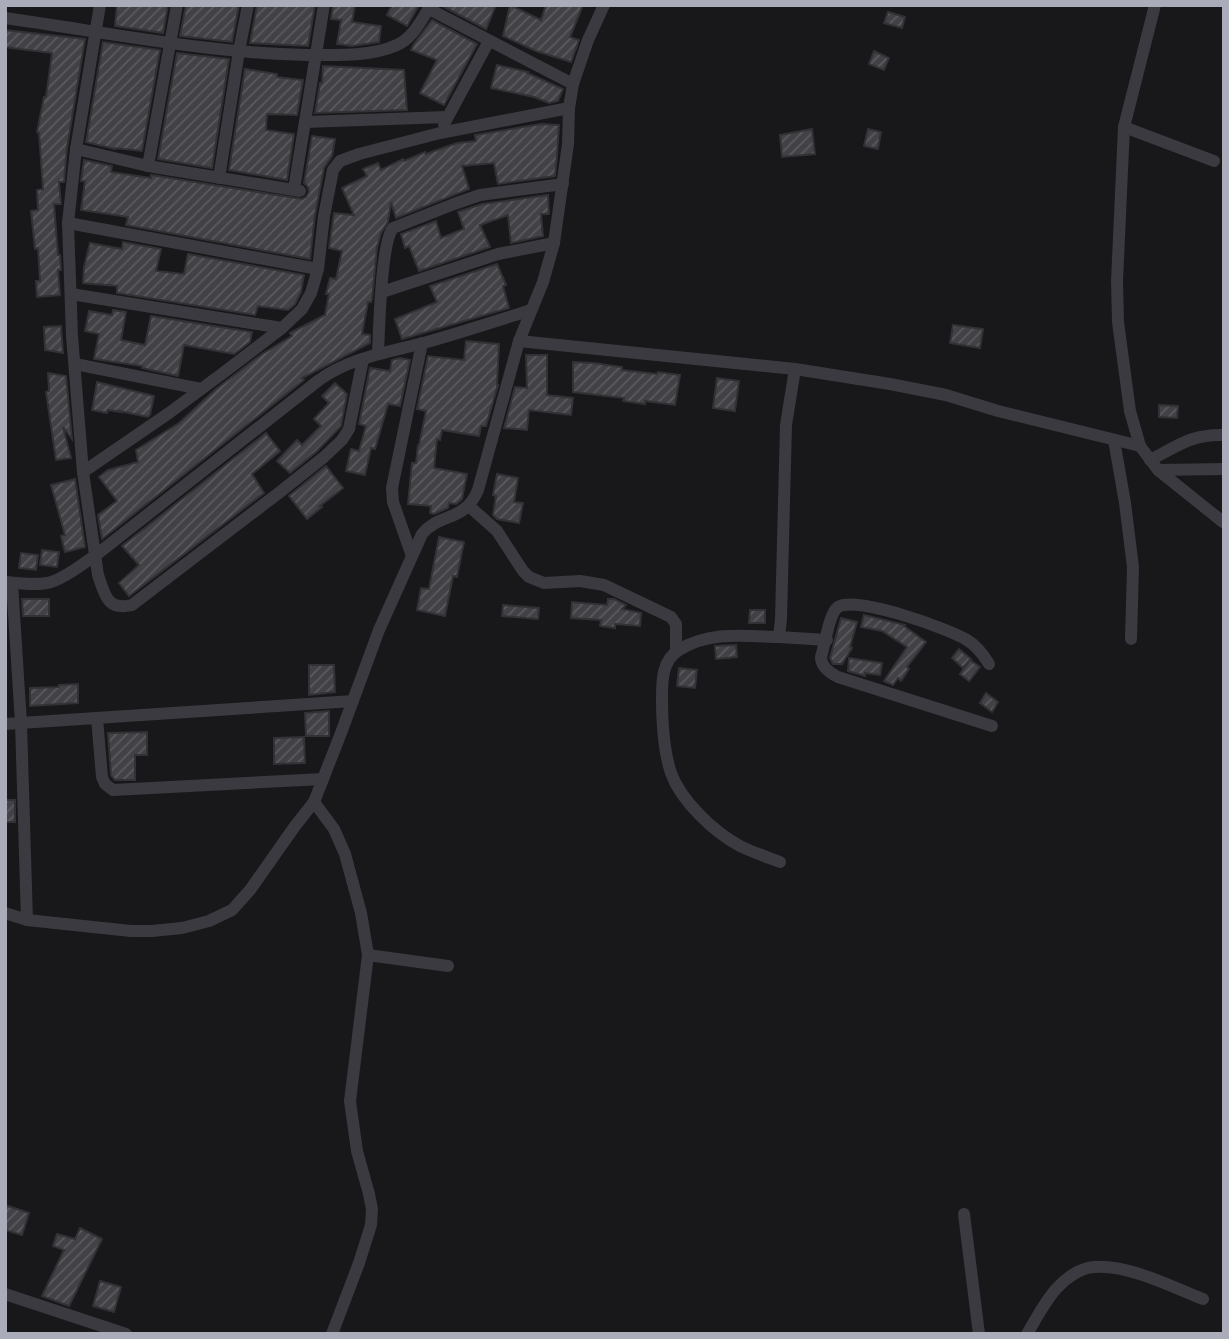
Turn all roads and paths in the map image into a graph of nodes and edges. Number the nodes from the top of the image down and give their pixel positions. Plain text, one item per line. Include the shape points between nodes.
1 (100, 5) edge
2 (177, 5) edge
3 (248, 5) edge
4 (324, 5) edge
5 (1154, 5) edge
6 (602, 6) edge
7 (430, 7) edge
8 (5, 18) edge
9 (96, 31) junction
10 (489, 41) junction
11 (170, 43) junction
12 (239, 51) junction
13 (316, 55) junction
14 (573, 84) junction
15 (569, 108) junction
16 (447, 117) junction
17 (305, 122) junction
18 (1124, 127) junction
19 (440, 133) junction
20 (75, 149) junction
21 (1214, 161) dead end
22 (148, 166) junction
23 (219, 178) junction
24 (563, 184) junction
25 (68, 223) junction
26 (554, 243) junction
27 (318, 269) junction
28 (382, 292) junction
29 (71, 294) junction
30 (531, 310) junction
31 (282, 328) junction
32 (519, 341) junction
33 (422, 343) junction
34 (378, 354) junction
35 (363, 359) junction
36 (75, 365) junction
37 (794, 369) junction
38 (201, 389) junction
39 (1224, 435) edge
40 (1114, 440) junction
41 (1140, 446) junction
42 (1154, 465) junction
43 (1224, 469) edge
44 (83, 472) junction
45 (469, 506) junction
46 (1223, 522) edge
47 (96, 555) junction
48 (412, 556) junction
49 (9, 582) edge
50 (779, 637) junction
51 (1131, 639) dead end
52 (827, 640) junction
53 (676, 651) junction
54 (989, 664) dead end
55 (353, 701) junction
56 (97, 718) junction
57 (21, 723) junction
58 (5, 724) edge
59 (992, 726) dead end
60 (323, 779) junction
61 (314, 802) junction
62 (780, 862) dead end
63 (5, 913) edge
64 (27, 920) junction
65 (368, 955) junction
66 (448, 966) dead end
67 (964, 1214) dead end
68 (5, 1294) edge
69 (1203, 1299) dead end
70 (126, 1334) edge
71 (331, 1334) edge
72 (979, 1334) edge
73 (1027, 1334) edge

1 - 9 street
2 - 11 street
3 - 12 street
4 - 13 street
5 - 18 street
6 - 14 street
7 - 10 street
7 - 13 street via 413,33 399,44 379,51
8 - 9 street
9 - 11 street
9 - 20 street
10 - 14 street
10 - 16 street
11 - 12 street
11 - 22 street
12 - 13 street
12 - 23 street
13 - 17 street
14 - 15 street
15 - 19 street
15 - 24 street
16 - 17 street
16 - 19 street
17 - 23 street via 297,190
18 - 21 street
18 - 41 street via 1118,322 1130,411
19 - 27 street via 359,154 336,165
20 - 22 street
20 - 25 street
22 - 23 street
24 - 26 street
24 - 28 street via 480,195 396,226 387,239
25 - 27 street
25 - 29 street
26 - 28 street via 498,254
26 - 30 street
27 - 31 street via 308,301
28 - 34 street
29 - 31 street
29 - 36 street
30 - 32 street
30 - 33 street
31 - 38 street
32 - 37 street
32 - 45 street via 478,490
33 - 34 street
33 - 48 street via 392,488
34 - 35 street
35 - 47 street via 327,375
35 - 47 street via 355,408 342,440 132,605 110,602 98,575
36 - 38 street
36 - 44 street
37 - 40 street via 946,395
37 - 50 street via 786,425
38 - 44 street
39 - 42 street via 1196,437
40 - 41 street
40 - 51 street via 1133,567
41 - 42 street
42 - 43 street
42 - 46 street
44 - 47 street
45 - 48 street via 429,526
45 - 53 street via 497,531 523,571 538,582 604,585 671,617 676,624
47 - 49 street via 52,582
48 - 55 street
49 - 57 street
50 - 52 street
50 - 53 street via 728,636
52 - 54 street via 830,620 839,606 875,606 967,640
52 - 59 street via 821,661 838,677
53 - 62 street via 662,679 663,740 676,783 697,813 724,836
55 - 56 street
55 - 60 street
56 - 57 street
56 - 60 street via 102,777 113,790
57 - 58 street
57 - 64 street
60 - 61 street
61 - 64 street via 250,890 223,915 183,928 152,931
61 - 65 street via 345,854
63 - 64 street
65 - 66 street
65 - 71 street via 350,1101 372,1209 371,1225
67 - 72 street
68 - 70 street
69 - 73 street via 1140,1275 1093,1267 1055,1289

